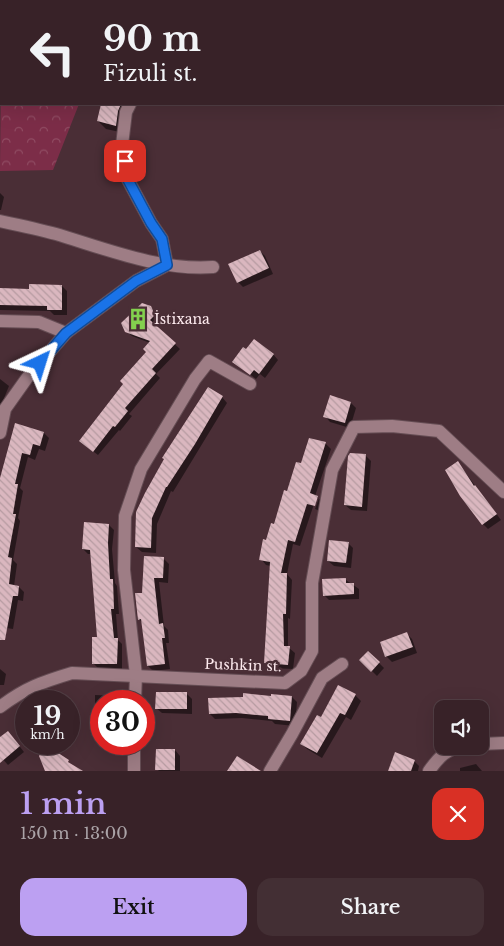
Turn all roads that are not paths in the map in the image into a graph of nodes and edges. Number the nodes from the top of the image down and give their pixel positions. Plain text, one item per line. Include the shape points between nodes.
1 (130, 105) edge
2 (0, 221) edge
3 (167, 265) junction
4 (213, 267) dead end
5 (0, 322) edge
6 (66, 333) junction
7 (250, 384) dead end
8 (0, 432) edge
9 (504, 492) edge
10 (342, 664) dead end
11 (136, 675) junction
12 (136, 690) edge
13 (0, 707) edge
14 (504, 743) edge
15 (489, 744) edge
16 (134, 755) edge
17 (442, 755) edge
18 (134, 771) edge
19 (270, 771) edge
20 (429, 771) edge

1 - 3 street via 122,144 127,178 162,239
2 - 3 street
3 - 4 street
3 - 6 street via 136,281
5 - 6 street via 38,322
6 - 8 street via 5,409
7 - 11 street via 210,361 195,378 141,469 125,516 124,570
9 - 11 street, Pushkin st. via 439,431 392,426 354,427 332,470 312,583 312,651 301,671 285,683
10 - 19 street via 322,678
11 - 12 street
11 - 13 street, Pushkin st. via 72,674 40,683
14 - 15 street
16 - 18 street
17 - 20 street

